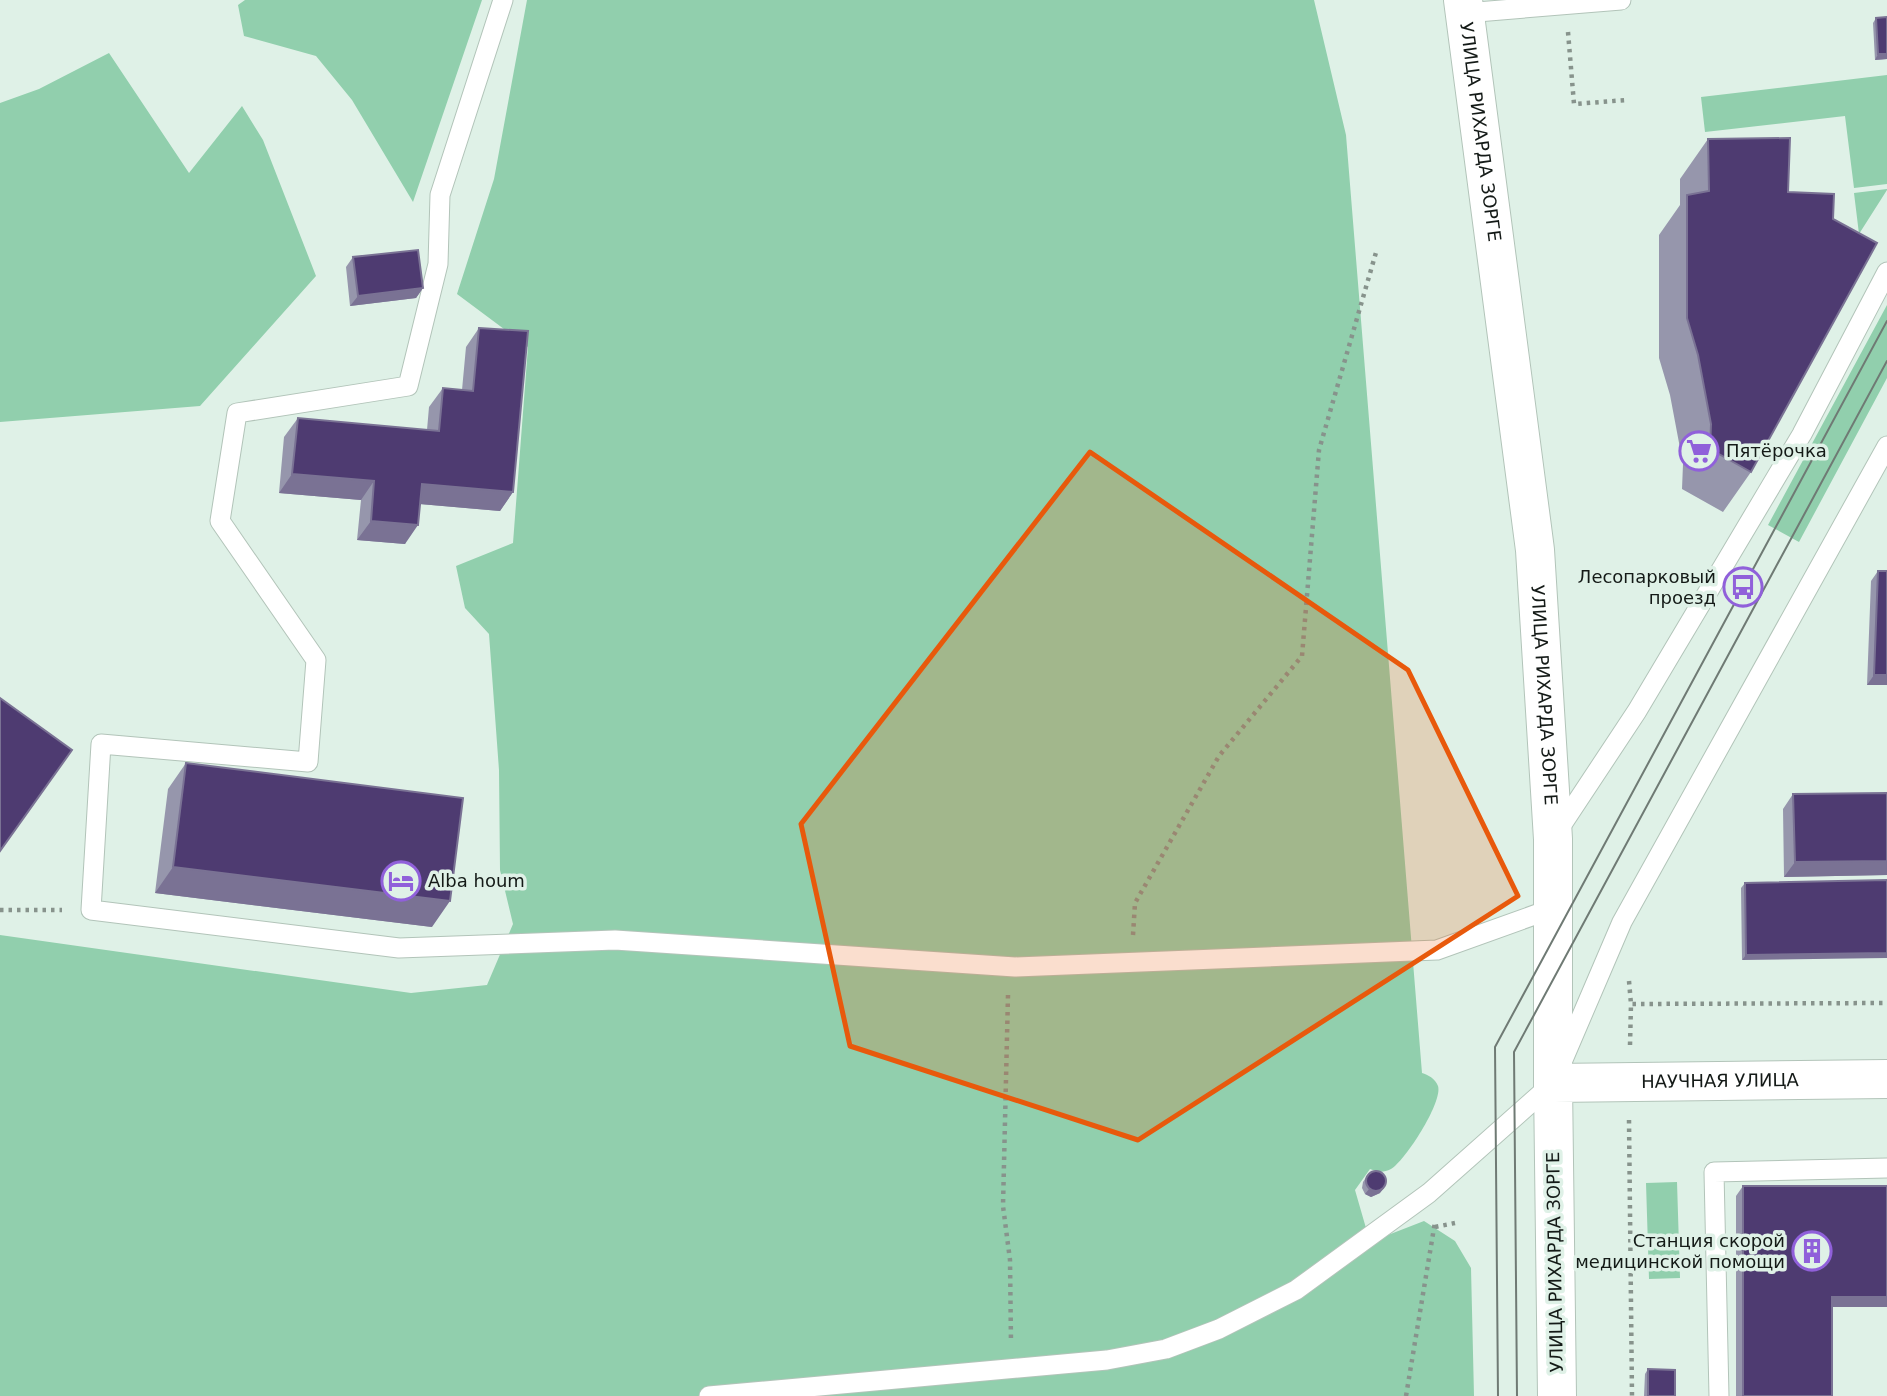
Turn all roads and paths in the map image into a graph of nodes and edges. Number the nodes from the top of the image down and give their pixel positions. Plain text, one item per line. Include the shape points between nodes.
1 (503, 0) edge
2 (1621, 0) edge
3 (1518, 4) edge
4 (1566, 4) junction
5 (1464, 6) edge
6 (1627, 100) dead end
7 (1377, 249) dead end
8 (1887, 272) edge
9 (1887, 446) edge
10 (1553, 838) junction
11 (1555, 908) junction
12 (91, 910) junction
13 (0, 911) edge
14 (1131, 961) junction
15 (1015, 967) junction
16 (1887, 1003) edge
17 (1887, 1079) edge
18 (1628, 1082) junction
19 (1553, 1083) junction
20 (1887, 1168) edge
21 (1434, 1218) dead end
22 (1455, 1223) dead end
23 (1435, 1227) junction
24 (1011, 1341) dead end
25 (709, 1396) edge
26 (1406, 1396) edge
27 (1557, 1396) edge
28 (1632, 1396) edge
29 (1719, 1396) edge

1 - 12 lane via 440,195 438,264 408,386 237,413 220,521 316,660 308,762 101,744
2 - 4 lane
3 - 4 lane
3 - 5 lane
4 - 6 path via 1574,104
5 - 10 street, УЛИЦА РИХАРДА ЗОРГЕ via 1535,550
7 - 14 path via 1320,450 1302,656 1219,756 1135,903
8 - 10 lane via 1802,434 1637,711
9 - 19 lane via 1622,922
10 - 11 street, УЛИЦА РИХАРДА ЗОРГЕ
11 - 14 lane via 1437,950
11 - 19 street, УЛИЦА РИХАРДА ЗОРГЕ
12 - 13 path
12 - 15 lane via 399,948 615,940
14 - 15 lane
15 - 24 path via 1007,998 1003,1206 1010,1260
16 - 18 path via 1631,1004
17 - 18 street, НАУЧНАЯ УЛИЦА
18 - 19 street, НАУЧНАЯ УЛИЦА
18 - 28 path
19 - 25 lane via 1429,1194 1296,1290 1219,1329 1166,1349 1107,1360
19 - 27 street, УЛИЦА РИХАРДА ЗОРГЕ
20 - 29 lane via 1714,1172
21 - 23 path
22 - 23 path
23 - 26 path

